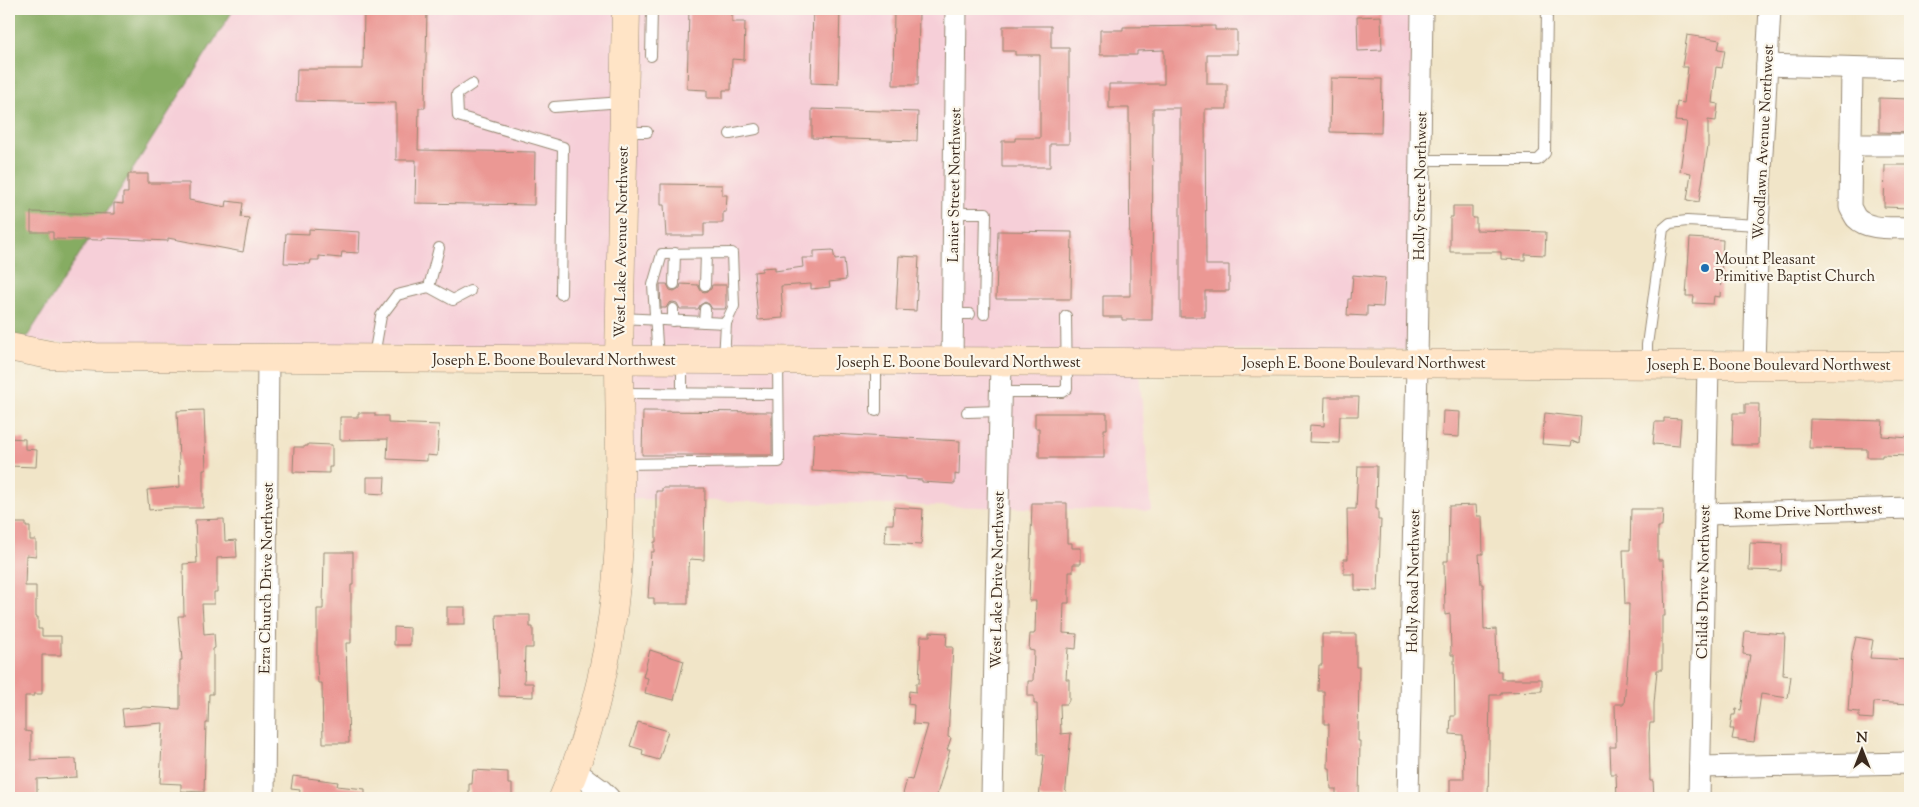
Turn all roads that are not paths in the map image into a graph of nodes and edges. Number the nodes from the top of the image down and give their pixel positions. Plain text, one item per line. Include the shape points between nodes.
1 (626, 9) edge
2 (652, 9) edge
3 (956, 9) edge
4 (1422, 9) edge
5 (1547, 9) edge
6 (1770, 9) edge
7 (651, 56) dead end
8 (1767, 65) junction
9 (1852, 68) junction
10 (1910, 69) edge
11 (472, 84) dead end
12 (624, 102) junction
13 (554, 107) dead end
14 (756, 129) dead end
15 (730, 134) dead end
16 (1851, 145) junction
17 (1910, 146) edge
18 (1420, 160) junction
19 (954, 213) junction
20 (1758, 225) junction
21 (1910, 228) edge
22 (439, 248) dead end
23 (675, 253) junction
24 (706, 254) junction
25 (674, 284) dead end
26 (705, 284) dead end
27 (429, 287) junction
28 (470, 291) dead end
29 (561, 294) dead end
30 (673, 309) dead end
31 (705, 309) dead end
32 (984, 314) dead end
33 (1066, 316) dead end
34 (620, 318) junction
35 (655, 320) junction
36 (673, 321) junction
37 (704, 322) junction
38 (726, 323) junction
39 (9, 347) edge
40 (268, 358) junction
41 (374, 359) junction
42 (619, 360) junction
43 (670, 361) junction
44 (724, 361) junction
45 (778, 361) junction
46 (876, 361) junction
47 (952, 362) junction
48 (1001, 362) junction
49 (1066, 362) junction
50 (1418, 364) junction
51 (1647, 364) junction
52 (1708, 365) junction
53 (1754, 365) junction
54 (1910, 366) edge
55 (620, 393) junction
56 (682, 393) junction
57 (778, 394) junction
58 (1000, 402) junction
59 (876, 411) dead end
60 (967, 412) dead end
61 (620, 464) junction
62 (1910, 508) edge
63 (1705, 514) junction
64 (1910, 763) edge
65 (1700, 767) junction
66 (574, 771) junction
67 (264, 798) edge
68 (563, 798) edge
69 (609, 798) edge
70 (992, 798) edge
71 (1408, 798) edge
72 (1699, 798) edge

1 - 12 main road, West Lake Avenue Northwest
2 - 7 lane
3 - 19 street, Lanier Street Northwest
4 - 18 street, Holly Street Northwest
5 - 18 lane via 1546,153 1538,160
6 - 8 street, Woodlawn Avenue Northwest
8 - 9 street
8 - 20 street, Woodlawn Avenue Northwest
9 - 10 street
9 - 16 street
11 - 29 lane via 457,94 458,116 563,147
12 - 13 lane
12 - 34 main road, West Lake Avenue Northwest via 635,132
14 - 15 lane
16 - 17 street
16 - 21 street via 1850,208 1856,218 1881,227
18 - 50 street, Holly Street Northwest
19 - 32 lane via 986,213
19 - 47 street, Lanier Street Northwest via 962,314
20 - 51 lane via 1687,221 1670,223 1663,229
20 - 53 street, Woodlawn Avenue Northwest
22 - 27 lane
23 - 24 lane
23 - 25 lane
23 - 35 lane via 662,254 652,285
24 - 26 lane
24 - 38 lane via 732,253 734,306
27 - 28 lane via 453,300
27 - 41 lane via 397,295 380,316
30 - 36 lane
31 - 37 lane
33 - 49 lane
34 - 35 lane
34 - 42 main road, West Lake Avenue Northwest
35 - 36 lane
35 - 43 lane
36 - 37 lane
37 - 38 lane
38 - 44 lane
39 - 40 main road, Joseph E. Boone Boulevard Northwest via 50,355
40 - 41 main road, Joseph E. Boone Boulevard Northwest
40 - 67 street, Ezra Church Drive Northwest
41 - 42 main road, Joseph E. Boone Boulevard Northwest
42 - 43 main road, Joseph E. Boone Boulevard Northwest
42 - 55 main road, West Lake Avenue Northwest
43 - 44 main road, Joseph E. Boone Boulevard Northwest
43 - 56 lane
44 - 45 main road, Joseph E. Boone Boulevard Northwest
45 - 46 main road, Joseph E. Boone Boulevard Northwest
45 - 57 lane
46 - 47 main road, Joseph E. Boone Boulevard Northwest
46 - 59 lane
47 - 48 main road, Joseph E. Boone Boulevard Northwest
48 - 49 main road, Joseph E. Boone Boulevard Northwest
48 - 58 street, West Lake Drive Northwest
49 - 50 main road, Joseph E. Boone Boulevard Northwest
49 - 58 lane via 1067,388 1062,392
50 - 51 main road, Joseph E. Boone Boulevard Northwest
50 - 71 street, Holly Road Northwest
51 - 52 main road, Joseph E. Boone Boulevard Northwest
52 - 53 main road, Joseph E. Boone Boulevard Northwest
52 - 63 street, Childs Drive Northwest
53 - 54 main road, Joseph E. Boone Boulevard Northwest
55 - 56 lane
55 - 61 main road, West Lake Avenue Northwest
56 - 57 lane
57 - 61 lane via 779,462
58 - 60 lane
58 - 70 street, West Lake Drive Northwest
61 - 66 main road, West Lake Avenue Northwest via 616,590 600,685
62 - 63 street, Rome Drive Northwest
63 - 65 street, Childs Drive Northwest
64 - 65 street
65 - 72 street, Childs Drive Northwest
66 - 68 main road, West Lake Avenue Northwest
66 - 69 street

